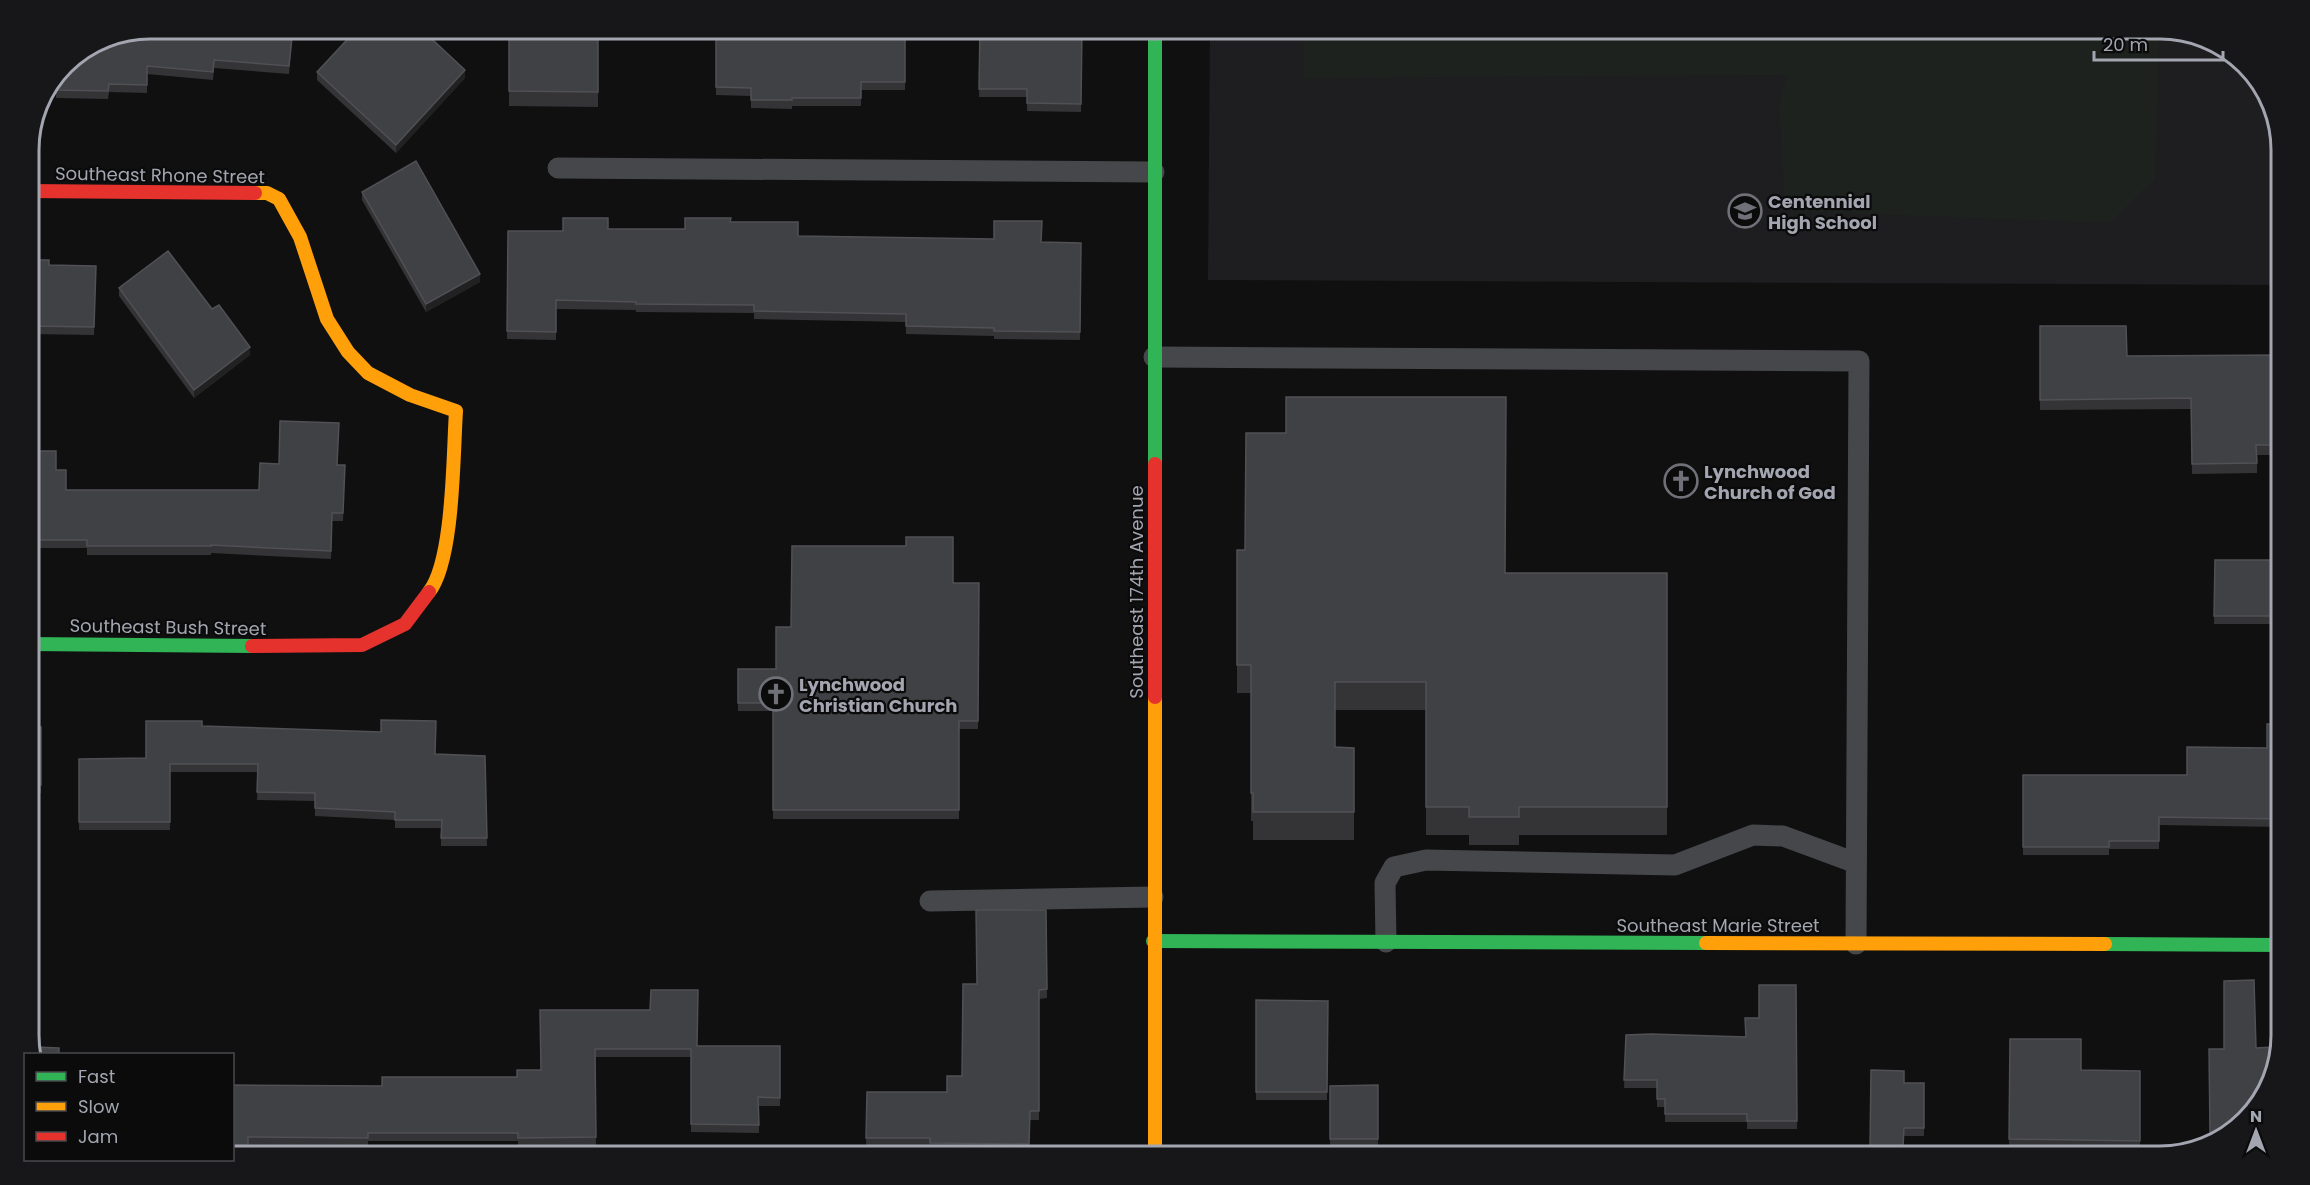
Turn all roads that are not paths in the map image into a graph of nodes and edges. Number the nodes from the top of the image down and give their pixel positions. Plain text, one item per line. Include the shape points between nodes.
1 (1155, 39) edge
2 (558, 168) dead end
3 (1154, 172) junction
4 (39, 191) edge
5 (1154, 357) junction
6 (39, 644) edge
7 (307, 647) joint
8 (1856, 863) junction
9 (1154, 897) junction
10 (930, 900) dead end
11 (1154, 941) junction
12 (1386, 942) junction
13 (1856, 944) junction
14 (2271, 945) edge
15 (1155, 1146) edge

1 - 3 street, Southeast 174th Avenue
2 - 3 lane
3 - 5 street, Southeast 174th Avenue
4 - 7 street, Southeast Rhone Street via 267,193 279,199 300,237 327,319 348,352 368,373 410,395 456,411 448,538 435,585 405,624 362,645
5 - 8 lane via 1859,361
5 - 9 street, Southeast 174th Avenue
6 - 7 street, Southeast Bush Street
8 - 12 lane via 1783,836 1754,835 1675,865 1426,860 1394,867 1385,882
8 - 13 lane
9 - 10 lane
9 - 11 street, Southeast 174th Avenue
11 - 12 street, Southeast Marie Street
11 - 15 street, Southeast 174th Avenue
12 - 13 street, Southeast Marie Street
13 - 14 street, Southeast Marie Street

